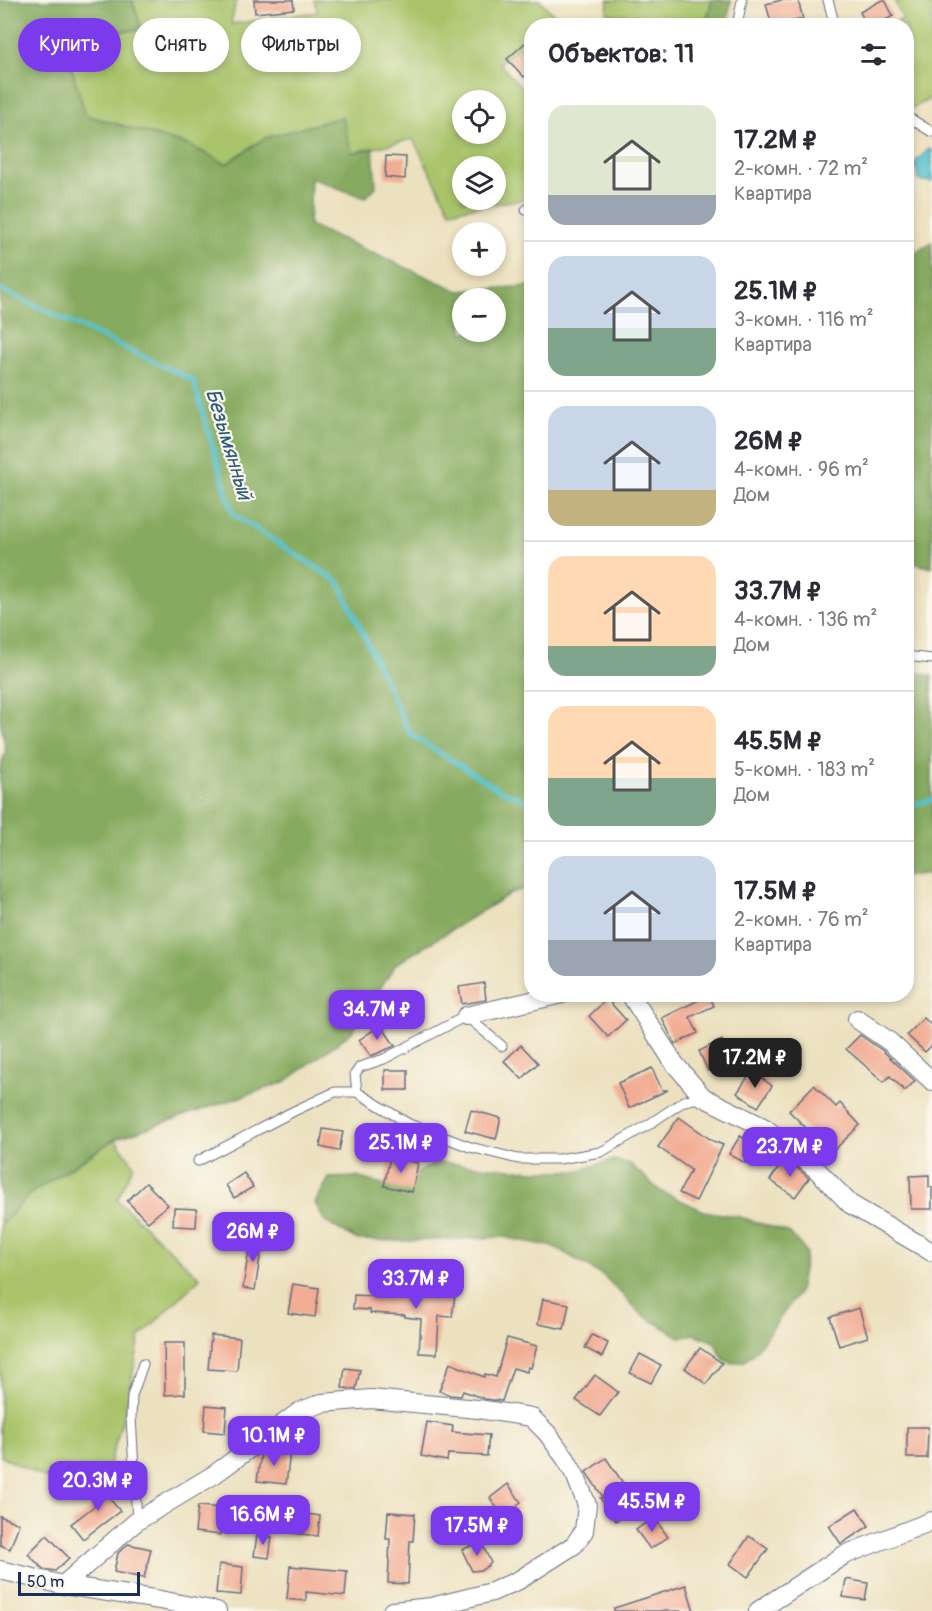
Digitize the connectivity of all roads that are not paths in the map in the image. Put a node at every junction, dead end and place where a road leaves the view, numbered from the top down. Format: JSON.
{"nodes":[{"id":1,"x":742,"y":0,"type":"edge"},
{"id":2,"x":828,"y":0,"type":"edge"},
{"id":3,"x":739,"y":18,"type":"edge"},
{"id":4,"x":834,"y":18,"type":"edge"},
{"id":5,"x":914,"y":121,"type":"edge"},
{"id":6,"x":932,"y":132,"type":"edge"},
{"id":7,"x":914,"y":657,"type":"edge"},
{"id":8,"x":932,"y":659,"type":"edge"},
{"id":9,"x":526,"y":1002,"type":"edge"},
{"id":10,"x":635,"y":1002,"type":"edge"},
{"id":11,"x":466,"y":1016,"type":"junction"},
{"id":12,"x":857,"y":1019,"type":"dead end"},
{"id":13,"x":502,"y":1047,"type":"dead end"},
{"id":14,"x":932,"y":1082,"type":"edge"},
{"id":15,"x":357,"y":1092,"type":"junction"},
{"id":16,"x":704,"y":1097,"type":"junction"},
{"id":17,"x":198,"y":1161,"type":"dead end"},
{"id":18,"x":932,"y":1252,"type":"edge"},
{"id":19,"x":143,"y":1364,"type":"dead end"},
{"id":20,"x":137,"y":1521,"type":"junction"},
{"id":21,"x":932,"y":1521,"type":"edge"},
{"id":22,"x":0,"y":1570,"type":"edge"},
{"id":23,"x":63,"y":1585,"type":"junction"},
{"id":24,"x":217,"y":1611,"type":"edge"},
{"id":25,"x":392,"y":1611,"type":"edge"},
{"id":26,"x":758,"y":1611,"type":"edge"}],
"edges":[{"from":1,"to":3,"type":"lane"},
{"from":2,"to":4,"type":"lane"},
{"from":5,"to":6,"type":"lane"},
{"from":7,"to":8,"type":"lane"},
{"from":9,"to":11,"type":"street"},
{"from":10,"to":16,"type":"street"},
{"from":11,"to":13,"type":"lane"},
{"from":11,"to":15,"type":"lane"},
{"from":12,"to":14,"type":"street"},
{"from":15,"to":16,"type":"lane"},
{"from":15,"to":17,"type":"lane"},
{"from":16,"to":18,"type":"street"},
{"from":19,"to":20,"type":"lane"},
{"from":20,"to":23,"type":"street"},
{"from":20,"to":25,"type":"street"},
{"from":21,"to":26,"type":"street"},
{"from":22,"to":23,"type":"street"},
{"from":23,"to":24,"type":"street"}]}
